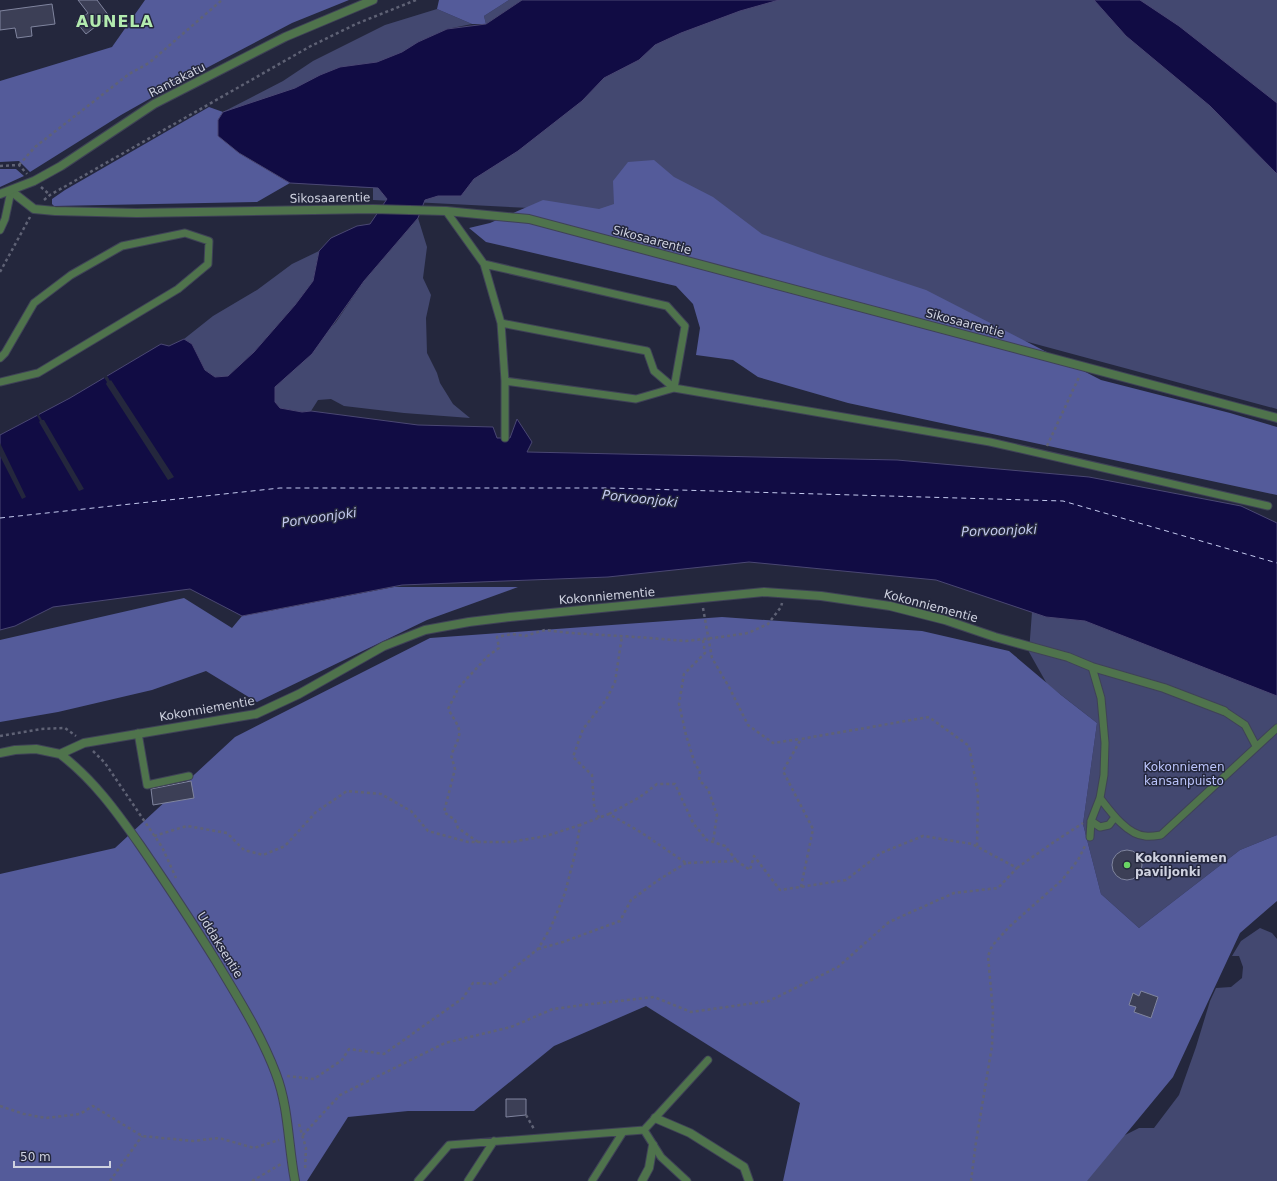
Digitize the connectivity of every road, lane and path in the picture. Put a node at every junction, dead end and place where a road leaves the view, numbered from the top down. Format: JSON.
{"nodes":[{"id":1,"x":222,"y":0,"type":"edge"},
{"id":2,"x":373,"y":0,"type":"edge"},
{"id":3,"x":416,"y":0,"type":"edge"},
{"id":4,"x":19,"y":165,"type":"dead end"},
{"id":5,"x":11,"y":191,"type":"junction"},
{"id":6,"x":0,"y":194,"type":"edge"},
{"id":7,"x":34,"y":209,"type":"junction"},
{"id":8,"x":446,"y":211,"type":"junction"},
{"id":9,"x":0,"y":230,"type":"edge"},
{"id":10,"x":484,"y":264,"type":"junction"},
{"id":11,"x":0,"y":272,"type":"edge"},
{"id":12,"x":501,"y":323,"type":"junction"},
{"id":13,"x":0,"y":358,"type":"edge"},
{"id":14,"x":1084,"y":367,"type":"junction"},
{"id":15,"x":504,"y":381,"type":"junction"},
{"id":16,"x":0,"y":382,"type":"edge"},
{"id":17,"x":674,"y":388,"type":"junction"},
{"id":18,"x":1277,"y":418,"type":"edge"},
{"id":19,"x":505,"y":438,"type":"dead end"},
{"id":20,"x":1044,"y":454,"type":"junction"},
{"id":21,"x":1268,"y":506,"type":"dead end"},
{"id":22,"x":784,"y":593,"type":"junction"},
{"id":23,"x":701,"y":598,"type":"junction"},
{"id":24,"x":622,"y":636,"type":"junction"},
{"id":25,"x":709,"y":639,"type":"junction"},
{"id":26,"x":703,"y":640,"type":"junction"},
{"id":27,"x":1092,"y":667,"type":"junction"},
{"id":28,"x":1224,"y":711,"type":"joint"},
{"id":29,"x":65,"y":728,"type":"dead end"},
{"id":30,"x":1277,"y":728,"type":"edge"},
{"id":31,"x":138,"y":733,"type":"junction"},
{"id":32,"x":0,"y":736,"type":"edge"},
{"id":33,"x":801,"y":739,"type":"junction"},
{"id":34,"x":1256,"y":746,"type":"junction"},
{"id":35,"x":0,"y":753,"type":"edge"},
{"id":36,"x":60,"y":754,"type":"junction"},
{"id":37,"x":189,"y":776,"type":"dead end"},
{"id":38,"x":1100,"y":798,"type":"junction"},
{"id":39,"x":609,"y":814,"type":"junction"},
{"id":40,"x":1115,"y":817,"type":"junction"},
{"id":41,"x":600,"y":818,"type":"junction"},
{"id":42,"x":1091,"y":821,"type":"junction"},
{"id":43,"x":580,"y":825,"type":"junction"},
{"id":44,"x":154,"y":836,"type":"dead end"},
{"id":45,"x":1090,"y":837,"type":"joint"},
{"id":46,"x":478,"y":842,"type":"junction"},
{"id":47,"x":713,"y":842,"type":"junction"},
{"id":48,"x":977,"y":846,"type":"junction"},
{"id":49,"x":737,"y":861,"type":"junction"},
{"id":50,"x":686,"y":863,"type":"junction"},
{"id":51,"x":1017,"y":868,"type":"junction"},
{"id":52,"x":801,"y":887,"type":"junction"},
{"id":53,"x":538,"y":949,"type":"junction"},
{"id":54,"x":708,"y":1060,"type":"dead end"},
{"id":55,"x":285,"y":1076,"type":"dead end"},
{"id":56,"x":0,"y":1106,"type":"edge"},
{"id":57,"x":526,"y":1115,"type":"dead end"},
{"id":58,"x":655,"y":1118,"type":"junction"},
{"id":59,"x":644,"y":1130,"type":"junction"},
{"id":60,"x":624,"y":1132,"type":"junction"},
{"id":61,"x":142,"y":1136,"type":"junction"},
{"id":62,"x":302,"y":1136,"type":"dead end"},
{"id":63,"x":288,"y":1138,"type":"junction"},
{"id":64,"x":540,"y":1138,"type":"junction"},
{"id":65,"x":494,"y":1141,"type":"junction"},
{"id":66,"x":653,"y":1145,"type":"junction"},
{"id":67,"x":290,"y":1159,"type":"junction"},
{"id":68,"x":110,"y":1181,"type":"edge"},
{"id":69,"x":252,"y":1181,"type":"edge"},
{"id":70,"x":295,"y":1181,"type":"edge"},
{"id":71,"x":418,"y":1181,"type":"edge"},
{"id":72,"x":468,"y":1181,"type":"edge"},
{"id":73,"x":592,"y":1181,"type":"edge"},
{"id":74,"x":642,"y":1181,"type":"edge"},
{"id":75,"x":687,"y":1181,"type":"edge"},
{"id":76,"x":749,"y":1181,"type":"edge"},
{"id":77,"x":971,"y":1181,"type":"edge"}],
"edges":[{"from":1,"to":4,"type":"path"},
{"from":2,"to":5,"type":"street","name":"Rantakatu"},
{"from":3,"to":7,"type":"path"},
{"from":5,"to":6,"type":"street","name":"Rantakatu"},
{"from":5,"to":7,"type":"street"},
{"from":5,"to":9,"type":"lane"},
{"from":7,"to":8,"type":"street","name":"Sikosaarentie"},
{"from":7,"to":11,"type":"path"},
{"from":8,"to":10,"type":"lane"},
{"from":8,"to":14,"type":"street","name":"Sikosaarentie"},
{"from":10,"to":12,"type":"lane"},
{"from":10,"to":17,"type":"lane"},
{"from":12,"to":15,"type":"lane"},
{"from":12,"to":17,"type":"lane"},
{"from":13,"to":16,"type":"lane"},
{"from":14,"to":18,"type":"street","name":"Sikosaarentie"},
{"from":14,"to":20,"type":"path"},
{"from":15,"to":17,"type":"lane"},
{"from":15,"to":19,"type":"lane"},
{"from":17,"to":20,"type":"lane"},
{"from":20,"to":21,"type":"lane"},
{"from":22,"to":23,"type":"street","name":"Kokonniementie"},
{"from":22,"to":25,"type":"path"},
{"from":22,"to":27,"type":"street","name":"Kokonniementie"},
{"from":23,"to":25,"type":"path"},
{"from":23,"to":31,"type":"street","name":"Kokonniementie"},
{"from":24,"to":26,"type":"path"},
{"from":24,"to":41,"type":"path"},
{"from":24,"to":46,"type":"path"},
{"from":25,"to":26,"type":"path"},
{"from":25,"to":33,"type":"path"},
{"from":26,"to":47,"type":"path"},
{"from":27,"to":28,"type":"street","name":"Kokonniementie"},
{"from":27,"to":38,"type":"lane"},
{"from":28,"to":34,"type":"lane"},
{"from":29,"to":32,"type":"path"},
{"from":30,"to":34,"type":"lane"},
{"from":31,"to":36,"type":"street","name":"Kokonniementie"},
{"from":31,"to":37,"type":"lane"},
{"from":33,"to":48,"type":"path"},
{"from":33,"to":52,"type":"path"},
{"from":34,"to":40,"type":"lane"},
{"from":35,"to":36,"type":"street"},
{"from":36,"to":63,"type":"street","name":"Uddaksentie"},
{"from":38,"to":40,"type":"lane"},
{"from":38,"to":42,"type":"lane"},
{"from":39,"to":41,"type":"path"},
{"from":39,"to":47,"type":"path"},
{"from":39,"to":50,"type":"path"},
{"from":40,"to":42,"type":"lane"},
{"from":41,"to":43,"type":"path"},
{"from":42,"to":45,"type":"lane"},
{"from":42,"to":51,"type":"path"},
{"from":43,"to":46,"type":"path"},
{"from":43,"to":53,"type":"path"},
{"from":44,"to":46,"type":"path"},
{"from":45,"to":77,"type":"path"},
{"from":47,"to":49,"type":"path"},
{"from":48,"to":51,"type":"path"},
{"from":48,"to":52,"type":"path"},
{"from":49,"to":50,"type":"path"},
{"from":49,"to":52,"type":"path"},
{"from":50,"to":53,"type":"path"},
{"from":51,"to":62,"type":"path"},
{"from":53,"to":55,"type":"path"},
{"from":54,"to":58,"type":"lane"},
{"from":56,"to":61,"type":"path"},
{"from":57,"to":64,"type":"path"},
{"from":58,"to":59,"type":"lane"},
{"from":58,"to":76,"type":"street"},
{"from":59,"to":60,"type":"lane"},
{"from":59,"to":66,"type":"lane"},
{"from":60,"to":64,"type":"lane"},
{"from":60,"to":73,"type":"lane"},
{"from":61,"to":63,"type":"path"},
{"from":61,"to":68,"type":"path"},
{"from":63,"to":67,"type":"street","name":"Uddaksentie"},
{"from":64,"to":65,"type":"lane"},
{"from":65,"to":71,"type":"lane"},
{"from":65,"to":72,"type":"lane"},
{"from":66,"to":74,"type":"street"},
{"from":66,"to":75,"type":"lane"},
{"from":67,"to":69,"type":"path"},
{"from":67,"to":70,"type":"street","name":"Uddaksentie"}]}
